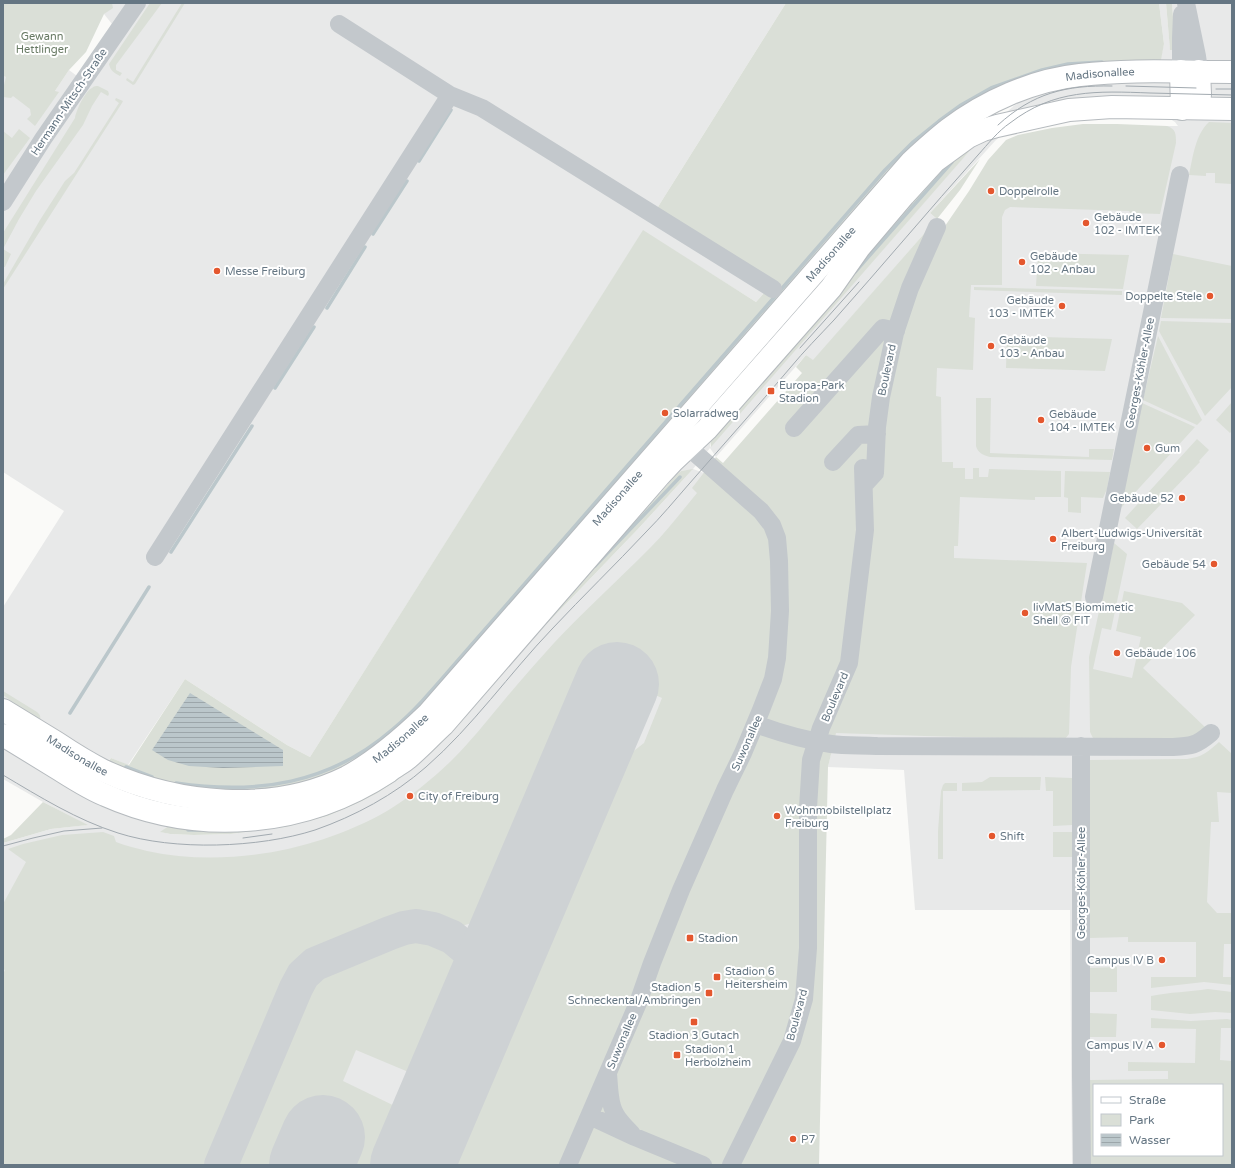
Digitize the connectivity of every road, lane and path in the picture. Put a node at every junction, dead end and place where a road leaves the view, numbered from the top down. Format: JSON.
{"nodes":[{"id":1,"x":137,"y":3,"type":"edge"},
{"id":2,"x":1184,"y":3,"type":"edge"},
{"id":3,"x":339,"y":24,"type":"dead end"},
{"id":4,"x":1190,"y":71,"type":"junction"},
{"id":5,"x":1232,"y":72,"type":"edge"},
{"id":6,"x":450,"y":95,"type":"junction"},
{"id":7,"x":1191,"y":108,"type":"junction"},
{"id":8,"x":1232,"y":109,"type":"edge"},
{"id":9,"x":1180,"y":175,"type":"dead end"},
{"id":10,"x":3,"y":201,"type":"edge"},
{"id":11,"x":938,"y":227,"type":"dead end"},
{"id":12,"x":773,"y":289,"type":"dead end"},
{"id":13,"x":896,"y":331,"type":"junction"},
{"id":14,"x":794,"y":428,"type":"dead end"},
{"id":15,"x":877,"y":434,"type":"junction"},
{"id":16,"x":680,"y":441,"type":"junction"},
{"id":17,"x":833,"y":462,"type":"dead end"},
{"id":18,"x":155,"y":557,"type":"dead end"},
{"id":19,"x":1094,"y":597,"type":"dead end"},
{"id":20,"x":3,"y":710,"type":"edge"},
{"id":21,"x":756,"y":724,"type":"junction"},
{"id":22,"x":1211,"y":733,"type":"dead end"},
{"id":23,"x":3,"y":735,"type":"edge"},
{"id":24,"x":816,"y":741,"type":"junction"},
{"id":25,"x":1081,"y":746,"type":"junction"},
{"id":26,"x":608,"y":1074,"type":"junction"},
{"id":27,"x":590,"y":1116,"type":"junction"},
{"id":28,"x":635,"y":1137,"type":"junction"},
{"id":29,"x":568,"y":1165,"type":"edge"},
{"id":30,"x":703,"y":1165,"type":"edge"},
{"id":31,"x":731,"y":1165,"type":"edge"},
{"id":32,"x":1082,"y":1165,"type":"edge"}],
"edges":[{"from":1,"to":10,"type":"street","name":"Hermann-Mitsch-Straße"},
{"from":2,"to":4,"type":"street"},
{"from":3,"to":6,"type":"street"},
{"from":4,"to":5,"type":"main road","name":"Madisonallee"},
{"from":4,"to":7,"type":"main road"},
{"from":4,"to":16,"type":"main road","name":"Madisonallee"},
{"from":6,"to":12,"type":"street"},
{"from":6,"to":18,"type":"street"},
{"from":7,"to":8,"type":"main road","name":"Madisonallee"},
{"from":7,"to":16,"type":"main road","name":"Madisonallee"},
{"from":9,"to":19,"type":"street","name":"Georges-Köhler-Allee"},
{"from":11,"to":13,"type":"street","name":"Boulevard"},
{"from":13,"to":14,"type":"street"},
{"from":13,"to":15,"type":"street","name":"Boulevard"},
{"from":15,"to":17,"type":"street"},
{"from":15,"to":24,"type":"street","name":"Boulevard"},
{"from":16,"to":20,"type":"main road","name":"Madisonallee"},
{"from":16,"to":21,"type":"street","name":"Suwonallee"},
{"from":16,"to":23,"type":"main road","name":"Madisonallee"},
{"from":21,"to":24,"type":"street"},
{"from":21,"to":26,"type":"street","name":"Suwonallee"},
{"from":22,"to":25,"type":"street"},
{"from":24,"to":25,"type":"street"},
{"from":24,"to":31,"type":"street","name":"Boulevard"},
{"from":25,"to":32,"type":"street","name":"Georges-Köhler-Allee"},
{"from":26,"to":27,"type":"street","name":"Suwonallee"},
{"from":26,"to":28,"type":"street","name":"Suwonallee"},
{"from":27,"to":28,"type":"street"},
{"from":27,"to":29,"type":"street","name":"Suwonallee"},
{"from":28,"to":30,"type":"street"}]}
